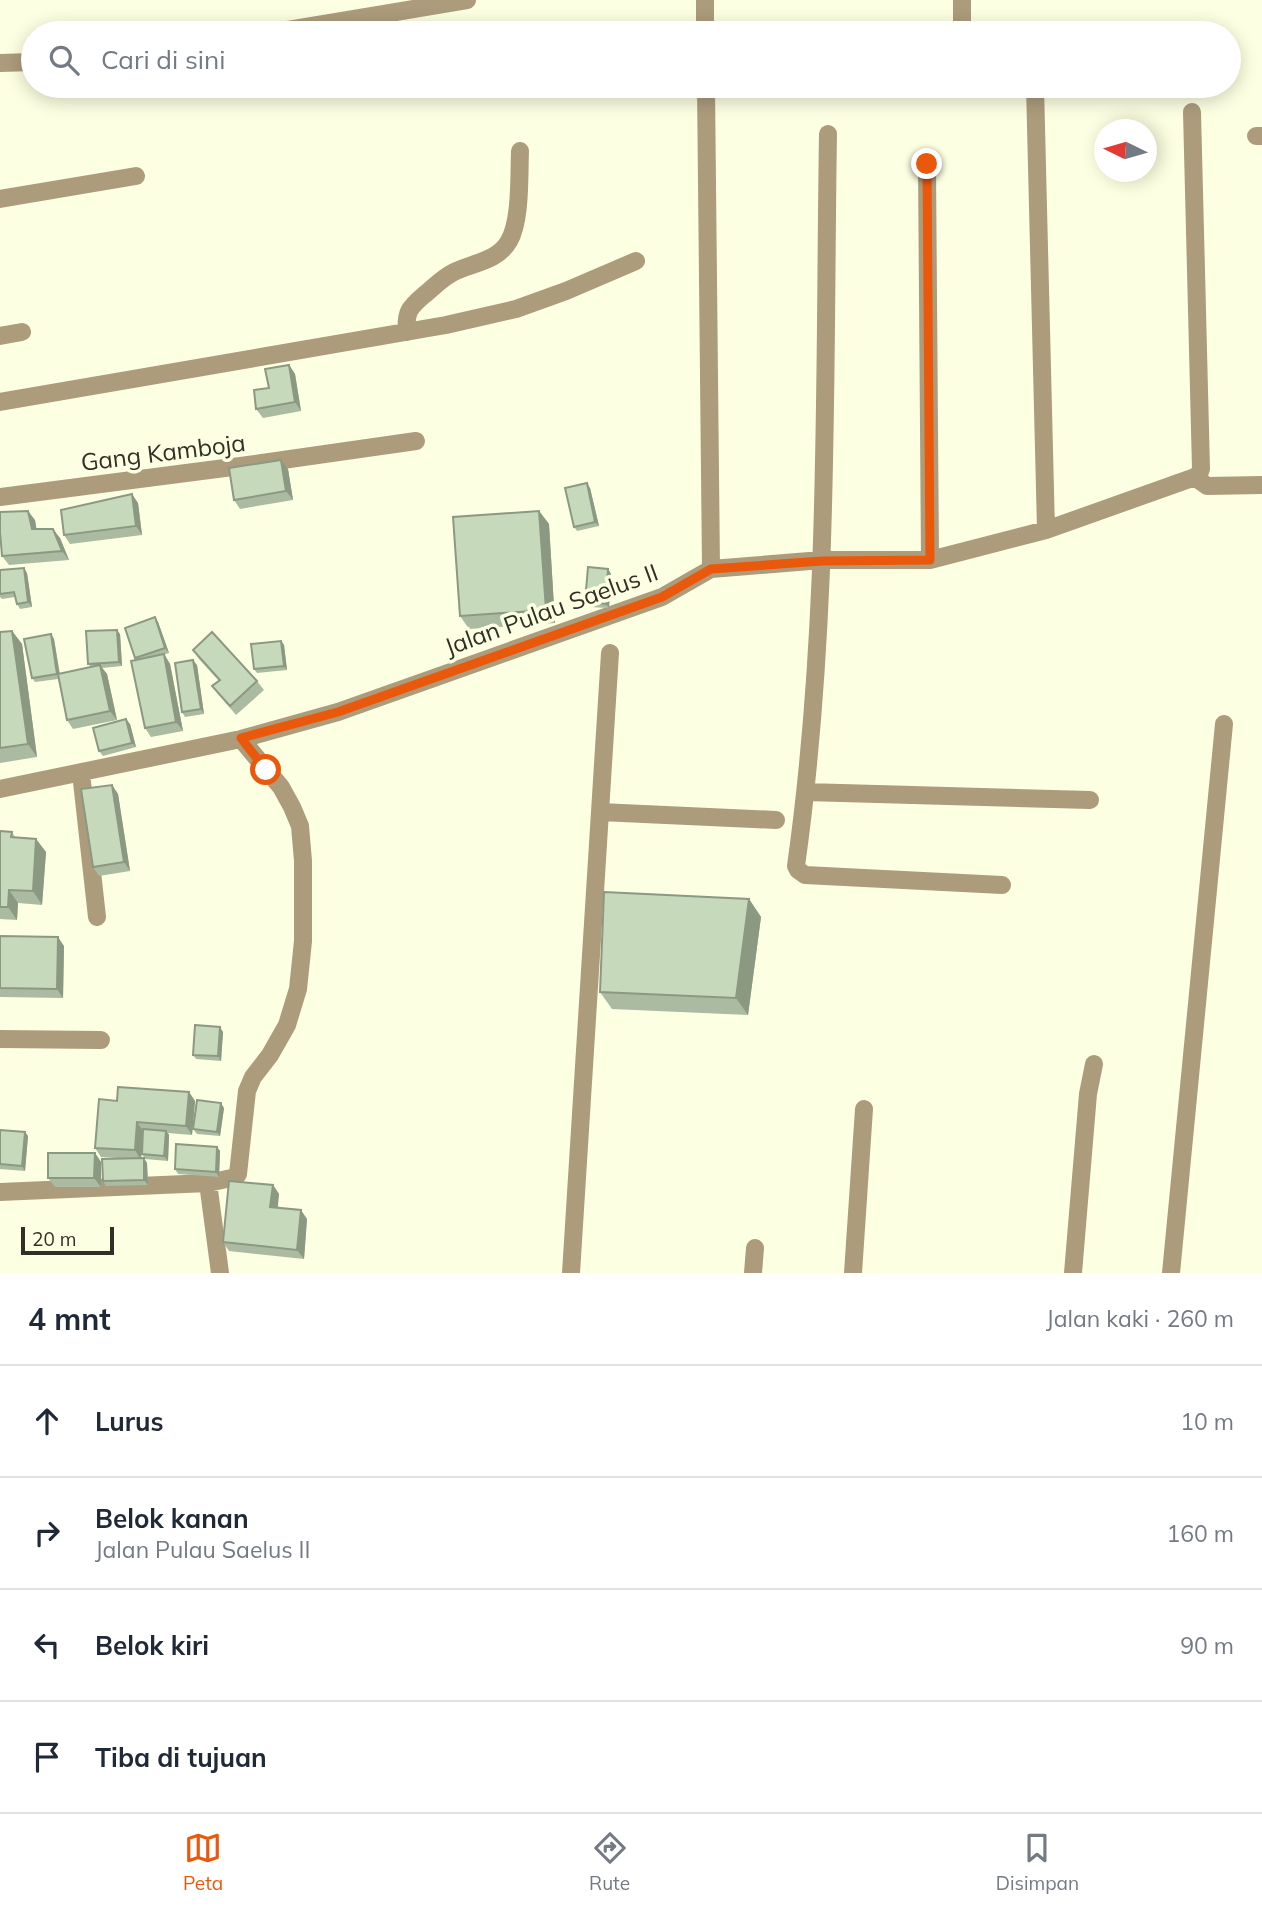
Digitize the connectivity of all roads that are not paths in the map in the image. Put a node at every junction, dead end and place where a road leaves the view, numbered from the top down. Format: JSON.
{"nodes":[{"id":1,"x":467,"y":0,"type":"edge"},
{"id":2,"x":705,"y":0,"type":"edge"},
{"id":3,"x":962,"y":0,"type":"edge"},
{"id":4,"x":342,"y":21,"type":"edge"},
{"id":5,"x":705,"y":21,"type":"edge"},
{"id":6,"x":962,"y":21,"type":"edge"},
{"id":7,"x":21,"y":62,"type":"edge"},
{"id":8,"x":0,"y":63,"type":"edge"},
{"id":9,"x":706,"y":98,"type":"edge"},
{"id":10,"x":1035,"y":98,"type":"edge"},
{"id":11,"x":1192,"y":112,"type":"dead end"},
{"id":12,"x":828,"y":134,"type":"dead end"},
{"id":13,"x":520,"y":151,"type":"dead end"},
{"id":14,"x":927,"y":164,"type":"dead end"},
{"id":15,"x":136,"y":176,"type":"dead end"},
{"id":16,"x":0,"y":199,"type":"edge"},
{"id":17,"x":636,"y":261,"type":"dead end"},
{"id":18,"x":407,"y":331,"type":"junction"},
{"id":19,"x":22,"y":332,"type":"dead end"},
{"id":20,"x":0,"y":336,"type":"edge"},
{"id":21,"x":0,"y":402,"type":"edge"},
{"id":22,"x":415,"y":441,"type":"dead end"},
{"id":23,"x":1199,"y":474,"type":"junction"},
{"id":24,"x":1262,"y":485,"type":"edge"},
{"id":25,"x":0,"y":497,"type":"edge"},
{"id":26,"x":1045,"y":530,"type":"junction"},
{"id":27,"x":930,"y":560,"type":"junction"},
{"id":28,"x":822,"y":561,"type":"junction"},
{"id":29,"x":711,"y":569,"type":"junction"},
{"id":30,"x":610,"y":653,"type":"dead end"},
{"id":31,"x":1224,"y":724,"type":"dead end"},
{"id":32,"x":241,"y":738,"type":"junction"},
{"id":33,"x":81,"y":773,"type":"junction"},
{"id":34,"x":0,"y":789,"type":"edge"},
{"id":35,"x":806,"y":792,"type":"junction"},
{"id":36,"x":1090,"y":800,"type":"dead end"},
{"id":37,"x":600,"y":812,"type":"junction"},
{"id":38,"x":776,"y":820,"type":"dead end"},
{"id":39,"x":1002,"y":885,"type":"dead end"},
{"id":40,"x":97,"y":917,"type":"dead end"},
{"id":41,"x":0,"y":1039,"type":"edge"},
{"id":42,"x":101,"y":1040,"type":"dead end"},
{"id":43,"x":1094,"y":1064,"type":"dead end"},
{"id":44,"x":864,"y":1109,"type":"dead end"},
{"id":45,"x":208,"y":1183,"type":"junction"},
{"id":46,"x":0,"y":1192,"type":"edge"},
{"id":47,"x":755,"y":1248,"type":"dead end"},
{"id":48,"x":220,"y":1273,"type":"edge"},
{"id":49,"x":571,"y":1273,"type":"edge"},
{"id":50,"x":753,"y":1273,"type":"edge"},
{"id":51,"x":853,"y":1273,"type":"edge"},
{"id":52,"x":1073,"y":1273,"type":"edge"},
{"id":53,"x":1171,"y":1273,"type":"edge"}],
"edges":[{"from":1,"to":4,"type":"street"},
{"from":2,"to":5,"type":"street"},
{"from":3,"to":6,"type":"street"},
{"from":7,"to":8,"type":"street"},
{"from":9,"to":29,"type":"street"},
{"from":10,"to":26,"type":"street"},
{"from":11,"to":23,"type":"street"},
{"from":12,"to":28,"type":"street"},
{"from":13,"to":18,"type":"street"},
{"from":14,"to":27,"type":"street"},
{"from":15,"to":16,"type":"street"},
{"from":17,"to":18,"type":"street"},
{"from":18,"to":21,"type":"street"},
{"from":19,"to":20,"type":"street"},
{"from":22,"to":25,"type":"street","name":"Gang Kamboja"},
{"from":23,"to":24,"type":"street"},
{"from":23,"to":26,"type":"street","name":"Jalan Pulau Saelus II"},
{"from":26,"to":27,"type":"street","name":"Jalan Pulau Saelus II"},
{"from":27,"to":28,"type":"street","name":"Jalan Pulau Saelus II"},
{"from":28,"to":29,"type":"street","name":"Jalan Pulau Saelus II"},
{"from":28,"to":35,"type":"street"},
{"from":29,"to":32,"type":"street","name":"Jalan Pulau Saelus II"},
{"from":30,"to":37,"type":"street"},
{"from":31,"to":53,"type":"street"},
{"from":32,"to":33,"type":"street","name":"Jalan Pulau Saelus II"},
{"from":32,"to":45,"type":"street"},
{"from":33,"to":34,"type":"street","name":"Jalan Pulau Saelus II"},
{"from":33,"to":40,"type":"street"},
{"from":35,"to":36,"type":"street"},
{"from":35,"to":39,"type":"street"},
{"from":37,"to":38,"type":"street"},
{"from":37,"to":49,"type":"street"},
{"from":41,"to":42,"type":"street"},
{"from":43,"to":52,"type":"street"},
{"from":44,"to":51,"type":"street"},
{"from":45,"to":46,"type":"street"},
{"from":45,"to":48,"type":"street"},
{"from":47,"to":50,"type":"street"}]}
